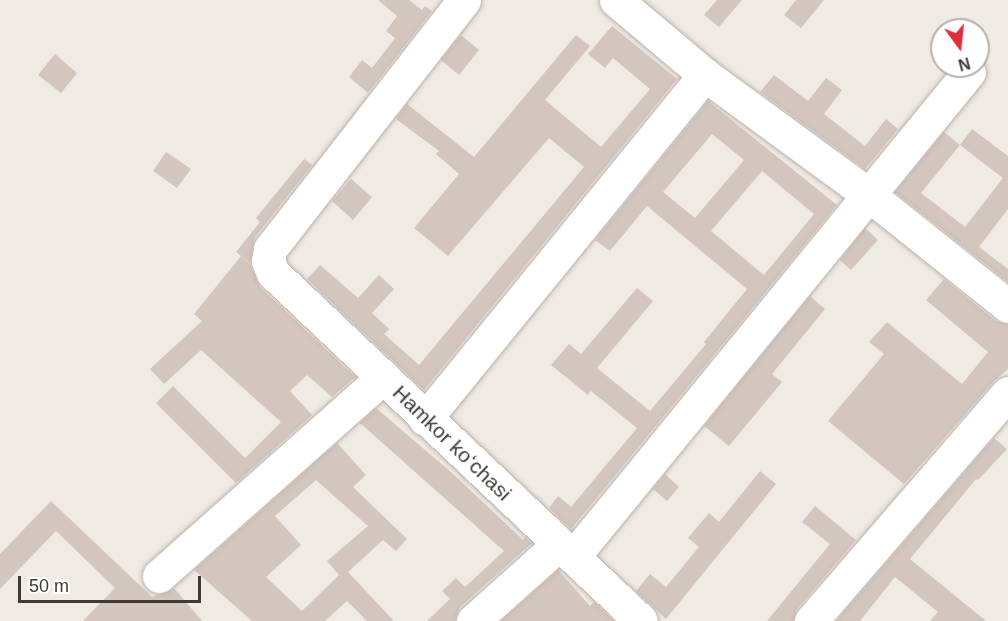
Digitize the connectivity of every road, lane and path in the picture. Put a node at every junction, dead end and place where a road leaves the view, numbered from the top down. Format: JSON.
{"nodes":[{"id":1,"x":464,"y":0,"type":"edge"},
{"id":2,"x":616,"y":0,"type":"edge"},
{"id":3,"x":705,"y":75,"type":"junction"},
{"id":4,"x":964,"y":78,"type":"edge"},
{"id":5,"x":869,"y":195,"type":"junction"},
{"id":6,"x":1008,"y":306,"type":"edge"},
{"id":7,"x":382,"y":377,"type":"junction"},
{"id":8,"x":1008,"y":393,"type":"edge"},
{"id":9,"x":425,"y":419,"type":"junction"},
{"id":10,"x":566,"y":551,"type":"junction"},
{"id":11,"x":159,"y":576,"type":"dead end"},
{"id":12,"x":472,"y":621,"type":"edge"},
{"id":13,"x":641,"y":621,"type":"edge"},
{"id":14,"x":811,"y":621,"type":"edge"}],
"edges":[{"from":1,"to":7,"type":"street","name":"Hamkor koʻchasi"},
{"from":2,"to":3,"type":"street"},
{"from":3,"to":5,"type":"street"},
{"from":3,"to":9,"type":"street"},
{"from":4,"to":5,"type":"street"},
{"from":5,"to":6,"type":"street"},
{"from":5,"to":10,"type":"street"},
{"from":7,"to":9,"type":"street","name":"Hamkor koʻchasi"},
{"from":7,"to":11,"type":"street"},
{"from":8,"to":14,"type":"street"},
{"from":9,"to":10,"type":"street","name":"Hamkor koʻchasi"},
{"from":10,"to":12,"type":"street"},
{"from":10,"to":13,"type":"street","name":"Hamkor koʻchasi"}]}
